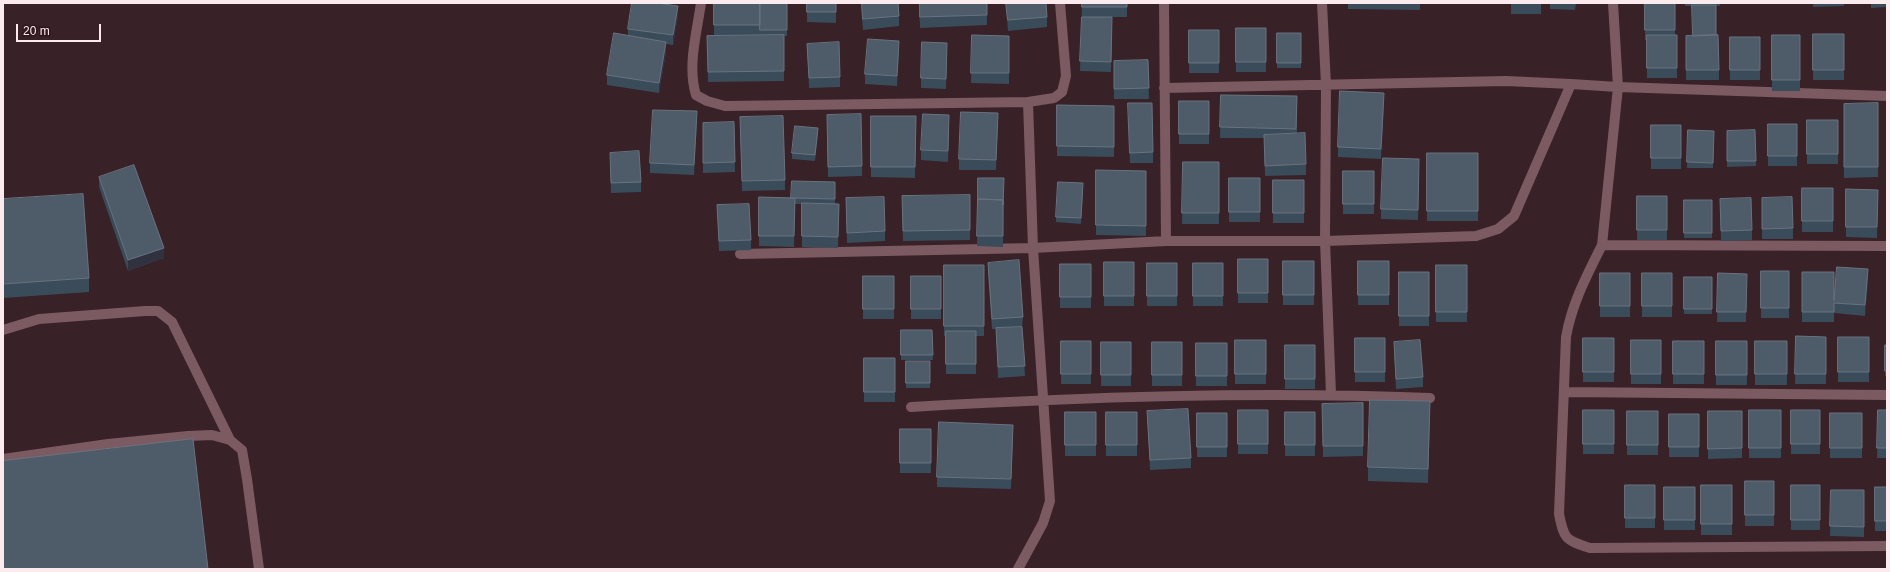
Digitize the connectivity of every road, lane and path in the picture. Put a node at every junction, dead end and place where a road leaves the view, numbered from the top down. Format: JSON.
{"nodes":[{"id":1,"x":701,"y":3,"type":"edge"},
{"id":2,"x":1060,"y":3,"type":"edge"},
{"id":3,"x":1164,"y":3,"type":"edge"},
{"id":4,"x":1322,"y":3,"type":"edge"},
{"id":5,"x":1612,"y":3,"type":"edge"},
{"id":6,"x":1571,"y":84,"type":"junction"},
{"id":7,"x":1326,"y":85,"type":"junction"},
{"id":8,"x":1618,"y":87,"type":"junction"},
{"id":9,"x":1164,"y":88,"type":"junction"},
{"id":10,"x":1887,"y":96,"type":"edge"},
{"id":11,"x":1028,"y":102,"type":"junction"},
{"id":12,"x":1166,"y":241,"type":"junction"},
{"id":13,"x":1325,"y":241,"type":"junction"},
{"id":14,"x":1602,"y":245,"type":"junction"},
{"id":15,"x":1887,"y":246,"type":"edge"},
{"id":16,"x":1033,"y":248,"type":"junction"},
{"id":17,"x":740,"y":254,"type":"edge"},
{"id":18,"x":3,"y":330,"type":"edge"},
{"id":19,"x":1566,"y":392,"type":"junction"},
{"id":20,"x":1332,"y":394,"type":"junction"},
{"id":21,"x":1887,"y":395,"type":"edge"},
{"id":22,"x":1430,"y":398,"type":"dead end"},
{"id":23,"x":1043,"y":399,"type":"junction"},
{"id":24,"x":911,"y":407,"type":"dead end"},
{"id":25,"x":230,"y":440,"type":"junction"},
{"id":26,"x":3,"y":459,"type":"edge"},
{"id":27,"x":1887,"y":546,"type":"edge"},
{"id":28,"x":259,"y":569,"type":"edge"},
{"id":29,"x":1018,"y":569,"type":"edge"}],
"edges":[{"from":1,"to":11,"type":"street"},
{"from":2,"to":11,"type":"street"},
{"from":3,"to":9,"type":"street"},
{"from":4,"to":7,"type":"street"},
{"from":5,"to":8,"type":"street"},
{"from":6,"to":7,"type":"street"},
{"from":6,"to":8,"type":"street"},
{"from":6,"to":13,"type":"street"},
{"from":7,"to":9,"type":"street"},
{"from":7,"to":13,"type":"street"},
{"from":8,"to":10,"type":"street"},
{"from":8,"to":14,"type":"street"},
{"from":9,"to":12,"type":"street"},
{"from":11,"to":16,"type":"street"},
{"from":12,"to":13,"type":"street"},
{"from":12,"to":16,"type":"street"},
{"from":13,"to":20,"type":"street"},
{"from":14,"to":15,"type":"street"},
{"from":14,"to":19,"type":"street"},
{"from":16,"to":17,"type":"street"},
{"from":16,"to":23,"type":"street"},
{"from":18,"to":25,"type":"street"},
{"from":19,"to":21,"type":"street"},
{"from":19,"to":27,"type":"street"},
{"from":20,"to":22,"type":"street"},
{"from":20,"to":23,"type":"street"},
{"from":23,"to":24,"type":"street"},
{"from":23,"to":29,"type":"street"},
{"from":25,"to":26,"type":"street"},
{"from":25,"to":28,"type":"street"}]}
